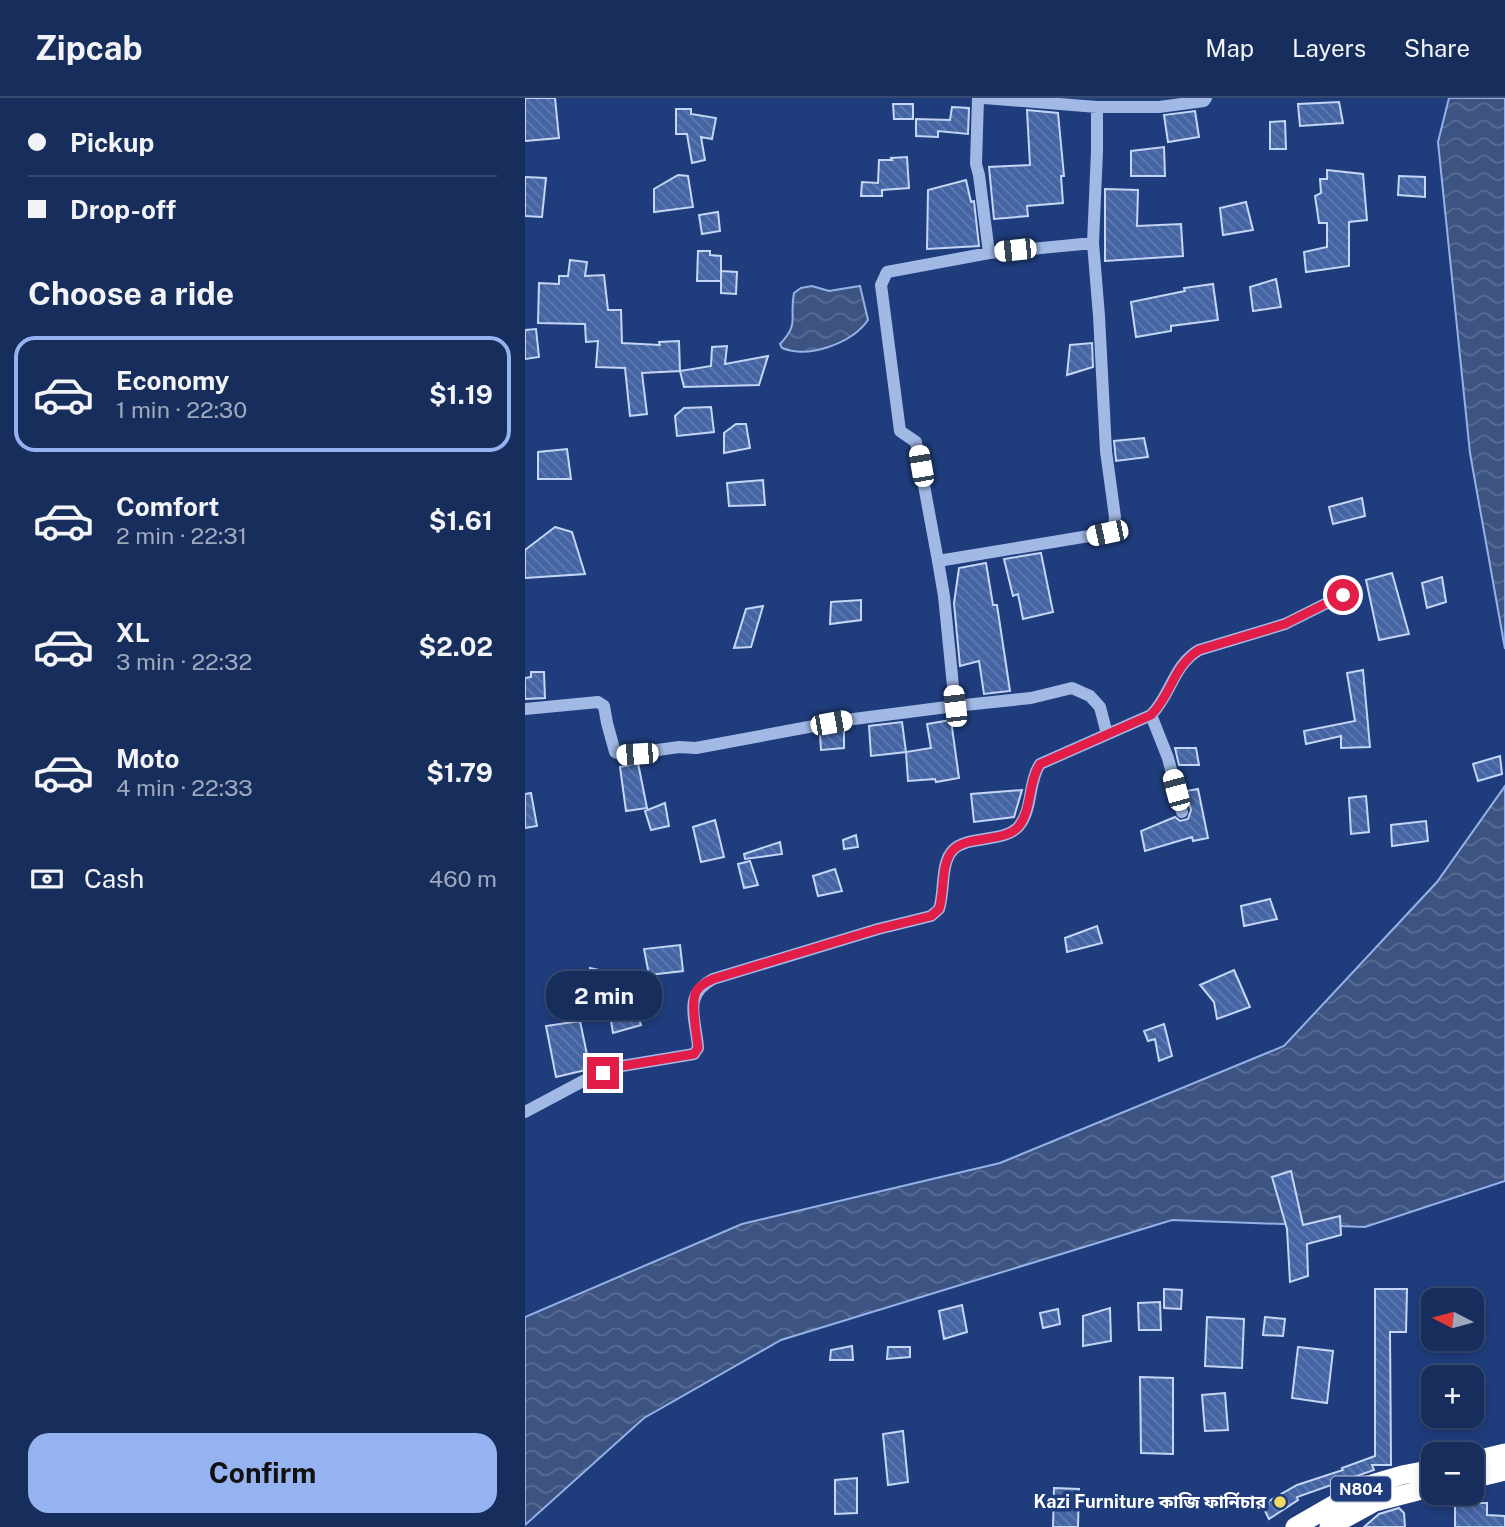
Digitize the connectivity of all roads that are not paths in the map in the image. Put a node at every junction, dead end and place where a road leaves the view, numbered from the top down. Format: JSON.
{"nodes":[{"id":1,"x":978,"y":98,"type":"edge"},
{"id":2,"x":984,"y":98,"type":"edge"},
{"id":3,"x":1206,"y":98,"type":"edge"},
{"id":4,"x":1097,"y":107,"type":"junction"},
{"id":5,"x":1093,"y":243,"type":"junction"},
{"id":6,"x":989,"y":253,"type":"junction"},
{"id":7,"x":938,"y":561,"type":"junction"},
{"id":8,"x":1343,"y":595,"type":"dead end"},
{"id":9,"x":955,"y":706,"type":"junction"},
{"id":10,"x":525,"y":709,"type":"edge"},
{"id":11,"x":1151,"y":715,"type":"junction"},
{"id":12,"x":1107,"y":734,"type":"junction"},
{"id":13,"x":1182,"y":812,"type":"dead end"},
{"id":14,"x":525,"y":1112,"type":"edge"},
{"id":15,"x":1505,"y":1453,"type":"edge"},
{"id":16,"x":1484,"y":1458,"type":"edge"},
{"id":17,"x":1421,"y":1471,"type":"edge"},
{"id":18,"x":1505,"y":1471,"type":"edge"},
{"id":19,"x":1484,"y":1476,"type":"edge"},
{"id":20,"x":1421,"y":1489,"type":"edge"},
{"id":21,"x":1295,"y":1527,"type":"edge"},
{"id":22,"x":1329,"y":1527,"type":"edge"}],
"edges":[{"from":1,"to":6,"type":"street"},
{"from":2,"to":4,"type":"street"},
{"from":3,"to":4,"type":"street"},
{"from":4,"to":5,"type":"street"},
{"from":5,"to":6,"type":"street"},
{"from":5,"to":7,"type":"street"},
{"from":6,"to":7,"type":"street"},
{"from":7,"to":9,"type":"street"},
{"from":8,"to":11,"type":"street"},
{"from":9,"to":10,"type":"street"},
{"from":9,"to":12,"type":"street"},
{"from":11,"to":12,"type":"street"},
{"from":11,"to":13,"type":"street"},
{"from":12,"to":14,"type":"street"},
{"from":15,"to":16,"type":"highway"},
{"from":17,"to":21,"type":"highway","number":"N804"},
{"from":18,"to":19,"type":"highway"},
{"from":20,"to":22,"type":"highway","number":"N804"}]}
